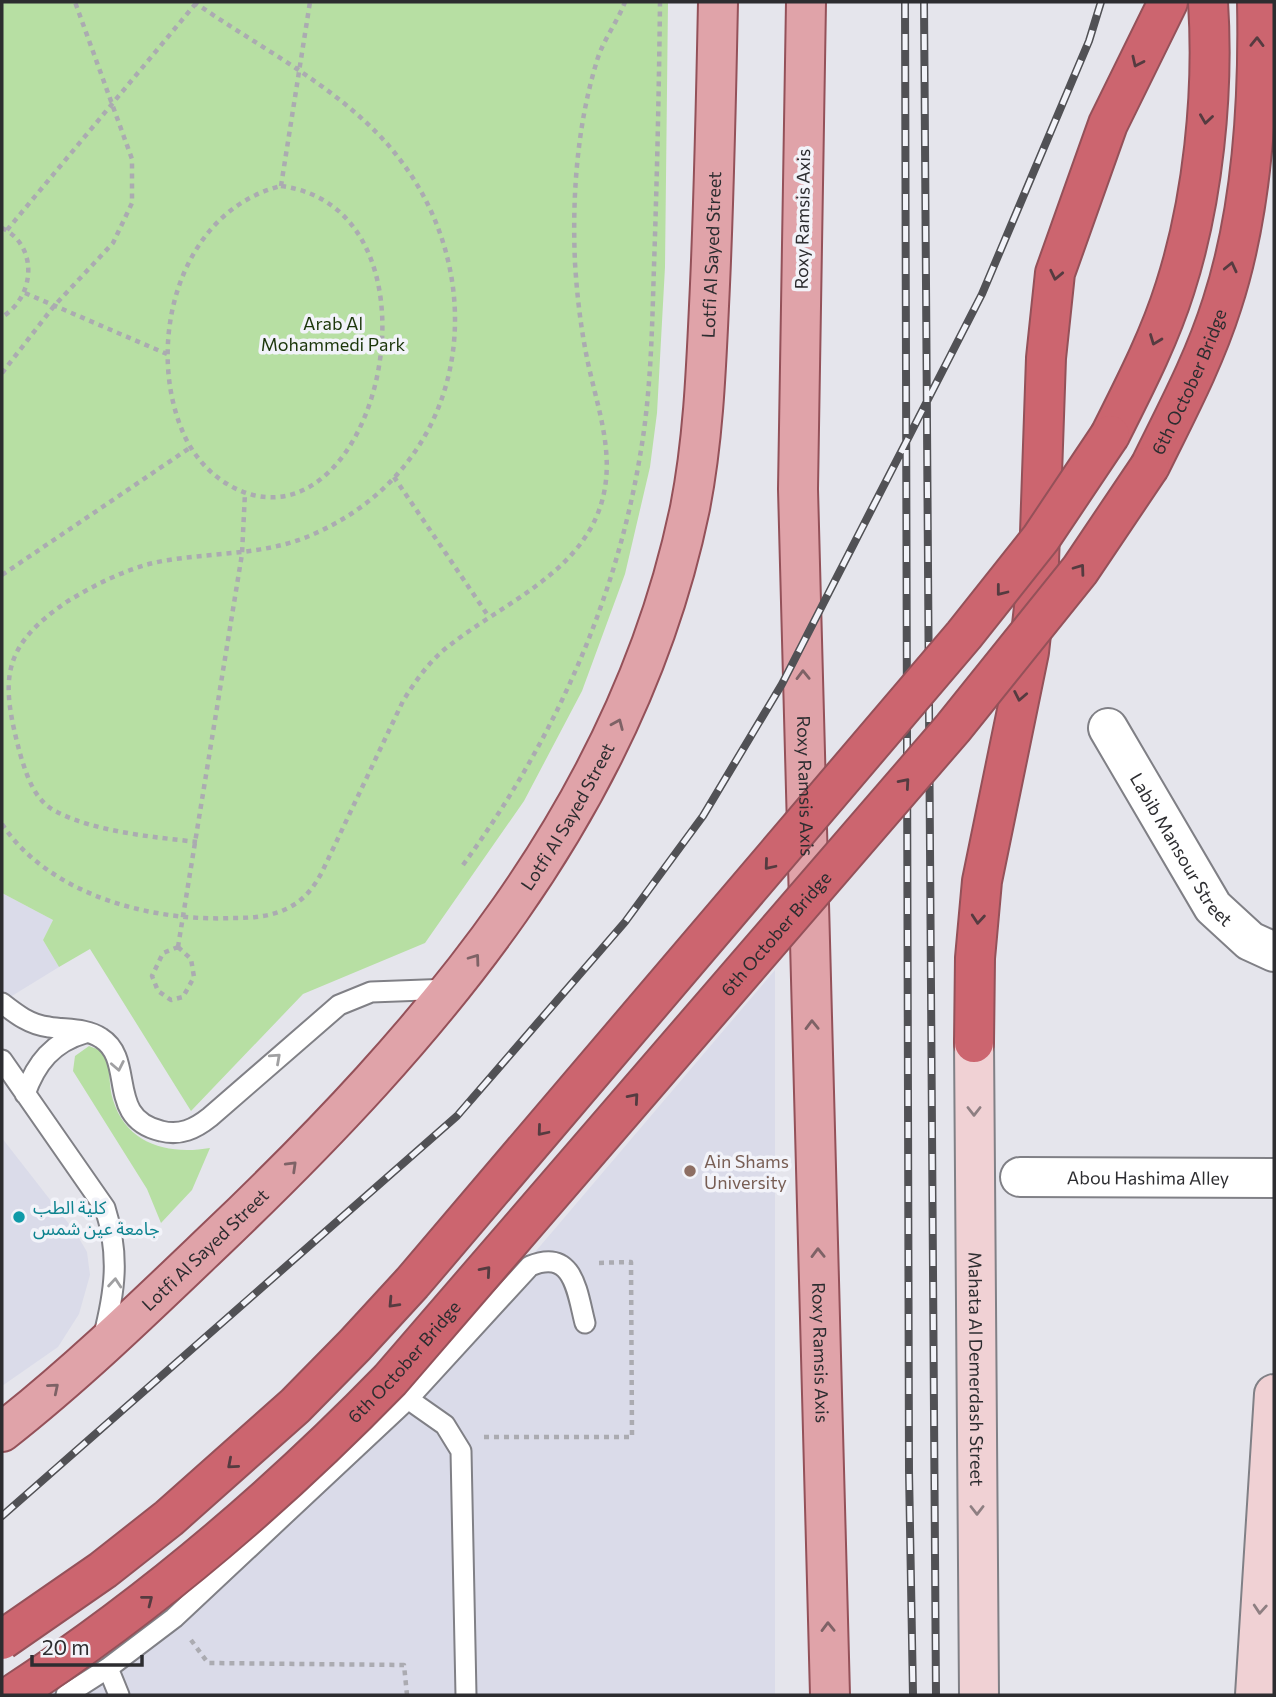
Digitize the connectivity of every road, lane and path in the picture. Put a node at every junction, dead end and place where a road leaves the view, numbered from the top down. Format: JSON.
{"nodes":[{"id":1,"x":75,"y":2,"type":"edge"},
{"id":2,"x":195,"y":2,"type":"edge"},
{"id":3,"x":310,"y":2,"type":"edge"},
{"id":4,"x":625,"y":2,"type":"edge"},
{"id":5,"x":660,"y":2,"type":"edge"},
{"id":6,"x":718,"y":2,"type":"edge"},
{"id":7,"x":806,"y":2,"type":"edge"},
{"id":8,"x":1168,"y":2,"type":"edge"},
{"id":9,"x":1208,"y":2,"type":"edge"},
{"id":10,"x":1257,"y":2,"type":"edge"},
{"id":11,"x":299,"y":72,"type":"junction"},
{"id":12,"x":113,"y":103,"type":"junction"},
{"id":13,"x":281,"y":186,"type":"junction"},
{"id":14,"x":4,"y":229,"type":"edge"},
{"id":15,"x":25,"y":293,"type":"junction"},
{"id":16,"x":54,"y":306,"type":"junction"},
{"id":17,"x":2,"y":317,"type":"edge"},
{"id":18,"x":167,"y":354,"type":"junction"},
{"id":19,"x":2,"y":373,"type":"edge"},
{"id":20,"x":191,"y":447,"type":"junction"},
{"id":21,"x":394,"y":477,"type":"junction"},
{"id":22,"x":245,"y":493,"type":"junction"},
{"id":23,"x":242,"y":554,"type":"junction"},
{"id":24,"x":2,"y":575,"type":"edge"},
{"id":25,"x":489,"y":617,"type":"junction"},
{"id":26,"x":1108,"y":728,"type":"dead end"},
{"id":27,"x":2,"y":824,"type":"edge"},
{"id":28,"x":197,"y":842,"type":"junction"},
{"id":29,"x":463,"y":865,"type":"dead end"},
{"id":30,"x":184,"y":918,"type":"junction"},
{"id":31,"x":178,"y":947,"type":"junction"},
{"id":32,"x":1274,"y":952,"type":"edge"},
{"id":33,"x":453,"y":989,"type":"junction"},
{"id":34,"x":2,"y":1003,"type":"edge"},
{"id":35,"x":88,"y":1032,"type":"junction"},
{"id":36,"x":974,"y":1043,"type":"joint"},
{"id":37,"x":2,"y":1059,"type":"edge"},
{"id":38,"x":25,"y":1094,"type":"junction"},
{"id":39,"x":1020,"y":1178,"type":"dead end"},
{"id":40,"x":1274,"y":1178,"type":"edge"},
{"id":41,"x":559,"y":1264,"type":"junction"},
{"id":42,"x":585,"y":1323,"type":"dead end"},
{"id":43,"x":100,"y":1349,"type":"junction"},
{"id":44,"x":1274,"y":1394,"type":"edge"},
{"id":45,"x":408,"y":1399,"type":"junction"},
{"id":46,"x":2,"y":1432,"type":"edge"},
{"id":47,"x":454,"y":1437,"type":"junction"},
{"id":48,"x":174,"y":1618,"type":"junction"},
{"id":49,"x":2,"y":1640,"type":"edge"},
{"id":50,"x":108,"y":1668,"type":"junction"},
{"id":51,"x":12,"y":1695,"type":"edge"},
{"id":52,"x":66,"y":1695,"type":"edge"},
{"id":53,"x":119,"y":1695,"type":"edge"},
{"id":54,"x":407,"y":1695,"type":"edge"},
{"id":55,"x":466,"y":1695,"type":"edge"},
{"id":56,"x":830,"y":1695,"type":"edge"},
{"id":57,"x":979,"y":1695,"type":"edge"},
{"id":58,"x":1255,"y":1695,"type":"edge"}],
"edges":[{"from":1,"to":12,"type":"path"},
{"from":2,"to":11,"type":"path"},
{"from":2,"to":12,"type":"path"},
{"from":3,"to":11,"type":"path"},
{"from":4,"to":25,"type":"path"},
{"from":5,"to":29,"type":"path"},
{"from":33,"to":6,"type":"main road","name":"Lotfi Al Sayed Street","one_way":true},
{"from":56,"to":7,"type":"main road","name":"Roxy Ramsis Axis","one_way":true},
{"from":8,"to":36,"type":"highway","one_way":true,"bridge":true},
{"from":9,"to":49,"type":"highway","one_way":true,"bridge":true},
{"from":51,"to":10,"type":"highway","name":"6th October Bridge","one_way":true,"bridge":true},
{"from":11,"to":13,"type":"path"},
{"from":11,"to":21,"type":"path"},
{"from":12,"to":14,"type":"path"},
{"from":12,"to":16,"type":"path"},
{"from":13,"to":18,"type":"path"},
{"from":13,"to":22,"type":"path"},
{"from":14,"to":15,"type":"path"},
{"from":15,"to":16,"type":"path"},
{"from":15,"to":17,"type":"path"},
{"from":16,"to":18,"type":"path"},
{"from":16,"to":19,"type":"path"},
{"from":18,"to":20,"type":"path"},
{"from":20,"to":22,"type":"path"},
{"from":20,"to":24,"type":"path"},
{"from":21,"to":23,"type":"path"},
{"from":21,"to":25,"type":"path"},
{"from":22,"to":23,"type":"path"},
{"from":23,"to":28,"type":"path"},
{"from":23,"to":28,"type":"path"},
{"from":25,"to":30,"type":"path"},
{"from":26,"to":32,"type":"street","name":"Labib Mansour Street"},
{"from":27,"to":30,"type":"path"},
{"from":28,"to":30,"type":"path"},
{"from":30,"to":31,"type":"path"},
{"from":31,"to":31,"type":"path"},
{"from":35,"to":33,"type":"lane","one_way":true},
{"from":43,"to":33,"type":"main road","name":"Lotfi Al Sayed Street","one_way":true},
{"from":34,"to":35,"type":"lane"},
{"from":35,"to":38,"type":"lane"},
{"from":36,"to":57,"type":"main road","name":"Mahata Al Demerdash Street","one_way":true},
{"from":37,"to":38,"type":"lane"},
{"from":43,"to":38,"type":"lane","one_way":true},
{"from":39,"to":40,"type":"street","name":"Abou Hashima Alley"},
{"from":41,"to":42,"type":"lane"},
{"from":41,"to":45,"type":"lane"},
{"from":41,"to":47,"type":"path"},
{"from":46,"to":43,"type":"main road","name":"Lotfi Al Sayed Street","one_way":true},
{"from":44,"to":58,"type":"main road","one_way":true},
{"from":45,"to":47,"type":"lane"},
{"from":45,"to":48,"type":"lane"},
{"from":47,"to":55,"type":"lane"},
{"from":48,"to":50,"type":"lane"},
{"from":48,"to":54,"type":"path"},
{"from":50,"to":52,"type":"lane"},
{"from":50,"to":53,"type":"lane"}]}
